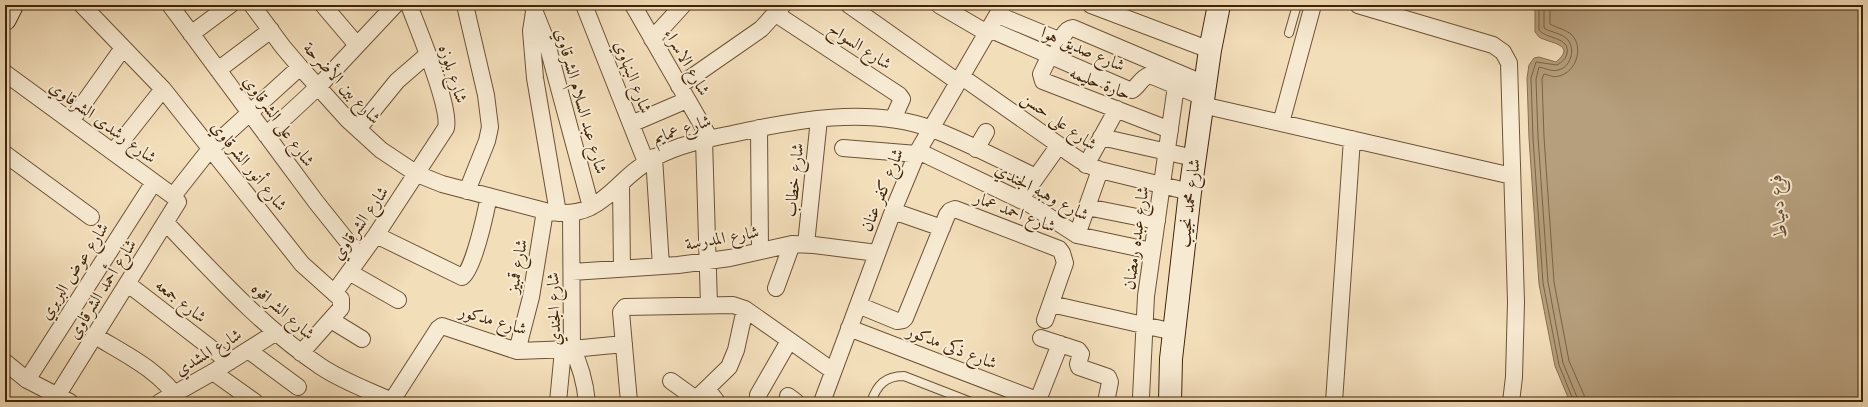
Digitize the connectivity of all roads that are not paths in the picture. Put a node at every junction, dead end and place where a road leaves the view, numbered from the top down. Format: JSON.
{"nodes":[{"id":1,"x":12,"y":5,"type":"edge"},
{"id":2,"x":82,"y":5,"type":"edge"},
{"id":3,"x":170,"y":5,"type":"edge"},
{"id":4,"x":230,"y":5,"type":"edge"},
{"id":5,"x":252,"y":5,"type":"edge"},
{"id":6,"x":323,"y":5,"type":"edge"},
{"id":7,"x":394,"y":5,"type":"edge"},
{"id":8,"x":409,"y":5,"type":"edge"},
{"id":9,"x":465,"y":5,"type":"edge"},
{"id":10,"x":584,"y":5,"type":"edge"},
{"id":11,"x":633,"y":5,"type":"edge"},
{"id":12,"x":683,"y":5,"type":"edge"},
{"id":13,"x":849,"y":5,"type":"edge"},
{"id":14,"x":939,"y":5,"type":"edge"},
{"id":15,"x":1091,"y":5,"type":"edge"},
{"id":16,"x":1219,"y":5,"type":"edge"},
{"id":17,"x":1297,"y":5,"type":"edge"},
{"id":18,"x":1313,"y":5,"type":"edge"},
{"id":19,"x":1358,"y":5,"type":"edge"},
{"id":20,"x":533,"y":9,"type":"edge"},
{"id":21,"x":780,"y":9,"type":"edge"},
{"id":22,"x":1000,"y":10,"type":"edge"},
{"id":23,"x":5,"y":19,"type":"edge"},
{"id":24,"x":270,"y":30,"type":"junction"},
{"id":25,"x":988,"y":31,"type":"junction"},
{"id":26,"x":1289,"y":33,"type":"dead end"},
{"id":27,"x":191,"y":34,"type":"junction"},
{"id":28,"x":652,"y":39,"type":"junction"},
{"id":29,"x":1061,"y":41,"type":"junction"},
{"id":30,"x":357,"y":46,"type":"junction"},
{"id":31,"x":123,"y":48,"type":"junction"},
{"id":32,"x":1210,"y":50,"type":"junction"},
{"id":33,"x":427,"y":55,"type":"junction"},
{"id":34,"x":1053,"y":56,"type":"junction"},
{"id":35,"x":300,"y":67,"type":"junction"},
{"id":36,"x":218,"y":70,"type":"junction"},
{"id":37,"x":5,"y":73,"type":"edge"},
{"id":38,"x":960,"y":79,"type":"junction"},
{"id":39,"x":1176,"y":86,"type":"junction"},
{"id":40,"x":318,"y":87,"type":"junction"},
{"id":41,"x":162,"y":89,"type":"junction"},
{"id":42,"x":683,"y":93,"type":"junction"},
{"id":43,"x":1203,"y":95,"type":"junction"},
{"id":44,"x":1117,"y":110,"type":"junction"},
{"id":45,"x":250,"y":113,"type":"junction"},
{"id":46,"x":819,"y":119,"type":"junction"},
{"id":47,"x":893,"y":119,"type":"junction"},
{"id":48,"x":71,"y":122,"type":"junction"},
{"id":49,"x":1281,"y":123,"type":"junction"},
{"id":50,"x":631,"y":124,"type":"junction"},
{"id":51,"x":759,"y":128,"type":"junction"},
{"id":52,"x":358,"y":129,"type":"junction"},
{"id":53,"x":931,"y":129,"type":"junction"},
{"id":54,"x":1170,"y":130,"type":"junction"},
{"id":55,"x":986,"y":132,"type":"dead end"},
{"id":56,"x":266,"y":135,"type":"junction"},
{"id":57,"x":1101,"y":137,"type":"junction"},
{"id":58,"x":707,"y":139,"type":"junction"},
{"id":59,"x":1352,"y":139,"type":"junction"},
{"id":60,"x":1059,"y":145,"type":"junction"},
{"id":61,"x":843,"y":148,"type":"dead end"},
{"id":62,"x":210,"y":149,"type":"junction"},
{"id":63,"x":976,"y":149,"type":"junction"},
{"id":64,"x":113,"y":152,"type":"junction"},
{"id":65,"x":1167,"y":152,"type":"junction"},
{"id":66,"x":918,"y":153,"type":"junction"},
{"id":67,"x":5,"y":154,"type":"edge"},
{"id":68,"x":1194,"y":158,"type":"junction"},
{"id":69,"x":650,"y":160,"type":"junction"},
{"id":70,"x":1093,"y":167,"type":"junction"},
{"id":71,"x":417,"y":174,"type":"junction"},
{"id":72,"x":1512,"y":176,"type":"junction"},
{"id":73,"x":1036,"y":177,"type":"junction"},
{"id":74,"x":154,"y":182,"type":"junction"},
{"id":75,"x":621,"y":185,"type":"junction"},
{"id":76,"x":1162,"y":185,"type":"junction"},
{"id":77,"x":467,"y":191,"type":"junction"},
{"id":78,"x":1190,"y":192,"type":"junction"},
{"id":79,"x":489,"y":196,"type":"junction"},
{"id":80,"x":175,"y":199,"type":"junction"},
{"id":81,"x":1020,"y":200,"type":"junction"},
{"id":82,"x":591,"y":207,"type":"junction"},
{"id":83,"x":1087,"y":207,"type":"junction"},
{"id":84,"x":893,"y":211,"type":"junction"},
{"id":85,"x":558,"y":212,"type":"junction"},
{"id":86,"x":91,"y":217,"type":"dead end"},
{"id":87,"x":1157,"y":220,"type":"junction"},
{"id":88,"x":166,"y":223,"type":"junction"},
{"id":89,"x":942,"y":228,"type":"junction"},
{"id":90,"x":376,"y":235,"type":"junction"},
{"id":91,"x":1077,"y":235,"type":"junction"},
{"id":92,"x":799,"y":244,"type":"junction"},
{"id":93,"x":760,"y":251,"type":"junction"},
{"id":94,"x":1152,"y":251,"type":"junction"},
{"id":95,"x":877,"y":253,"type":"junction"},
{"id":96,"x":360,"y":257,"type":"junction"},
{"id":97,"x":707,"y":262,"type":"junction"},
{"id":98,"x":661,"y":266,"type":"junction"},
{"id":99,"x":622,"y":269,"type":"junction"},
{"id":100,"x":349,"y":272,"type":"junction"},
{"id":101,"x":572,"y":272,"type":"junction"},
{"id":102,"x":128,"y":284,"type":"junction"},
{"id":103,"x":776,"y":288,"type":"dead end"},
{"id":104,"x":334,"y":293,"type":"junction"},
{"id":105,"x":398,"y":300,"type":"dead end"},
{"id":106,"x":1051,"y":304,"type":"junction"},
{"id":107,"x":709,"y":305,"type":"junction"},
{"id":108,"x":858,"y":305,"type":"junction"},
{"id":109,"x":745,"y":309,"type":"junction"},
{"id":110,"x":331,"y":320,"type":"junction"},
{"id":111,"x":1046,"y":320,"type":"dead end"},
{"id":112,"x":1145,"y":326,"type":"junction"},
{"id":113,"x":849,"y":328,"type":"junction"},
{"id":114,"x":1174,"y":332,"type":"junction"},
{"id":115,"x":275,"y":333,"type":"junction"},
{"id":116,"x":95,"y":336,"type":"junction"},
{"id":117,"x":362,"y":338,"type":"dead end"},
{"id":118,"x":1041,"y":338,"type":"dead end"},
{"id":119,"x":789,"y":341,"type":"junction"},
{"id":120,"x":624,"y":344,"type":"junction"},
{"id":121,"x":1060,"y":344,"type":"junction"},
{"id":122,"x":568,"y":349,"type":"junction"},
{"id":123,"x":248,"y":350,"type":"junction"},
{"id":124,"x":517,"y":351,"type":"junction"},
{"id":125,"x":301,"y":353,"type":"junction"},
{"id":126,"x":229,"y":362,"type":"junction"},
{"id":127,"x":6,"y":366,"type":"edge"},
{"id":128,"x":213,"y":372,"type":"junction"},
{"id":129,"x":833,"y":372,"type":"junction"},
{"id":130,"x":27,"y":380,"type":"junction"},
{"id":131,"x":671,"y":381,"type":"dead end"},
{"id":132,"x":298,"y":387,"type":"dead end"},
{"id":133,"x":758,"y":394,"type":"dead end"},
{"id":134,"x":1141,"y":396,"type":"dead end"},
{"id":135,"x":699,"y":397,"type":"edge"},
{"id":136,"x":54,"y":398,"type":"edge"},
{"id":137,"x":178,"y":398,"type":"edge"},
{"id":138,"x":1040,"y":401,"type":"edge"},
{"id":139,"x":160,"y":402,"type":"edge"},
{"id":140,"x":255,"y":402,"type":"edge"},
{"id":141,"x":393,"y":402,"type":"edge"},
{"id":142,"x":558,"y":402,"type":"edge"},
{"id":143,"x":587,"y":402,"type":"edge"},
{"id":144,"x":629,"y":402,"type":"edge"},
{"id":145,"x":717,"y":402,"type":"edge"},
{"id":146,"x":822,"y":402,"type":"edge"},
{"id":147,"x":871,"y":402,"type":"edge"},
{"id":148,"x":971,"y":402,"type":"edge"},
{"id":149,"x":1106,"y":402,"type":"edge"},
{"id":150,"x":1170,"y":402,"type":"edge"},
{"id":151,"x":1334,"y":402,"type":"edge"},
{"id":152,"x":1511,"y":402,"type":"edge"}],
"edges":[{"from":1,"to":23,"type":"street"},
{"from":2,"to":31,"type":"street","name":"شارع أنور الشرقاوي"},
{"from":3,"to":27,"type":"street","name":"شارع على الشرقاوي"},
{"from":4,"to":27,"type":"street"},
{"from":5,"to":24,"type":"street","name":"شارع بين الأضرحة"},
{"from":6,"to":30,"type":"street"},
{"from":7,"to":30,"type":"street"},
{"from":8,"to":33,"type":"street","name":"شارع بلوزه"},
{"from":9,"to":77,"type":"street"},
{"from":10,"to":50,"type":"street","name":"شارع البنهاوي"},
{"from":11,"to":28,"type":"street","name":"شارع الاسراء"},
{"from":12,"to":28,"type":"street"},
{"from":13,"to":38,"type":"street","name":"شارع على حسن"},
{"from":14,"to":25,"type":"street","name":"شارع صديق هوا"},
{"from":15,"to":32,"type":"street"},
{"from":16,"to":32,"type":"street","name":"شارع محمد نجيب"},
{"from":17,"to":26,"type":"lane"},
{"from":18,"to":49,"type":"street"},
{"from":19,"to":72,"type":"street"},
{"from":20,"to":82,"type":"street","name":"شارع عبد السلام الشرقاوي"},
{"from":20,"to":85,"type":"street"},
{"from":21,"to":42,"type":"street"},
{"from":21,"to":47,"type":"street","name":"شارع السواح"},
{"from":22,"to":25,"type":"street","name":"شارع كفر عنان"},
{"from":22,"to":29,"type":"street"},
{"from":24,"to":35,"type":"street","name":"شارع بين الأضرحة"},
{"from":24,"to":36,"type":"street"},
{"from":25,"to":34,"type":"street","name":"شارع صديق هوا"},
{"from":25,"to":38,"type":"street","name":"شارع كفر عنان"},
{"from":27,"to":36,"type":"street","name":"شارع على الشرقاوي"},
{"from":28,"to":42,"type":"street","name":"شارع الاسراء"},
{"from":29,"to":34,"type":"street"},
{"from":29,"to":43,"type":"street"},
{"from":30,"to":40,"type":"street"},
{"from":31,"to":41,"type":"street","name":"شارع أنور الشرقاوي"},
{"from":31,"to":48,"type":"street"},
{"from":32,"to":43,"type":"street","name":"شارع محمد نجيب"},
{"from":33,"to":52,"type":"street"},
{"from":33,"to":71,"type":"street","name":"شارع بلوزه"},
{"from":34,"to":39,"type":"street","name":"شارع صديق هوا"},
{"from":34,"to":44,"type":"street","name":"حارة حليمه"},
{"from":35,"to":40,"type":"street","name":"شارع بين الأضرحة"},
{"from":35,"to":45,"type":"street","name":"شارع أحمد الشرقاوى"},
{"from":36,"to":45,"type":"street","name":"شارع على الشرقاوي"},
{"from":37,"to":48,"type":"street","name":"شارع رشدى الشرقاوي"},
{"from":38,"to":53,"type":"street","name":"شارع كفر عنان"},
{"from":38,"to":60,"type":"street","name":"شارع على حسن"},
{"from":39,"to":43,"type":"street","name":"شارع صديق هوا"},
{"from":39,"to":54,"type":"street","name":"شارع عبده رمضان"},
{"from":40,"to":52,"type":"street","name":"شارع بين الأضرحة"},
{"from":40,"to":56,"type":"street"},
{"from":41,"to":62,"type":"street","name":"شارع أنور الشرقاوي"},
{"from":41,"to":64,"type":"street"},
{"from":42,"to":50,"type":"street"},
{"from":42,"to":58,"type":"street","name":"شارع الاسراء"},
{"from":43,"to":49,"type":"street"},
{"from":43,"to":68,"type":"street","name":"شارع محمد نجيب"},
{"from":44,"to":54,"type":"street","name":"حارة حليمه"},
{"from":44,"to":57,"type":"street"},
{"from":45,"to":56,"type":"street","name":"شارع على الشرقاوي"},
{"from":45,"to":62,"type":"street","name":"شارع أحمد الشرقاوى"},
{"from":46,"to":47,"type":"street","name":"شارع عمايم"},
{"from":46,"to":51,"type":"street","name":"شارع عمايم"},
{"from":46,"to":92,"type":"street","name":"شارع خطاب"},
{"from":47,"to":53,"type":"street","name":"شارع عمايم"},
{"from":48,"to":64,"type":"street","name":"شارع رشدى الشرقاوي"},
{"from":49,"to":59,"type":"street"},
{"from":50,"to":69,"type":"street","name":"شارع البنهاوي"},
{"from":51,"to":58,"type":"street","name":"شارع عمايم"},
{"from":51,"to":93,"type":"street"},
{"from":52,"to":71,"type":"street","name":"شارع بين الأضرحة"},
{"from":53,"to":63,"type":"street","name":"شارع عمايم"},
{"from":53,"to":66,"type":"street","name":"شارع كفر عنان"},
{"from":54,"to":65,"type":"street","name":"شارع عبده رمضان"},
{"from":55,"to":63,"type":"street"},
{"from":56,"to":96,"type":"street","name":"شارع على الشرقاوي"},
{"from":57,"to":65,"type":"street"},
{"from":57,"to":70,"type":"street"},
{"from":58,"to":69,"type":"street","name":"شارع عمايم"},
{"from":58,"to":97,"type":"street"},
{"from":59,"to":72,"type":"street"},
{"from":59,"to":151,"type":"street"},
{"from":60,"to":70,"type":"street","name":"شارع على حسن"},
{"from":60,"to":73,"type":"street"},
{"from":61,"to":66,"type":"street"},
{"from":62,"to":80,"type":"street","name":"شارع أحمد الشرقاوى"},
{"from":62,"to":104,"type":"street","name":"شارع أنور الشرقاوي"},
{"from":63,"to":73,"type":"street","name":"شارع عمايم"},
{"from":64,"to":74,"type":"street","name":"شارع رشدى الشرقاوي"},
{"from":65,"to":68,"type":"street"},
{"from":65,"to":76,"type":"street","name":"شارع عبده رمضان"},
{"from":66,"to":81,"type":"street","name":"شارع وهبه الجندي"},
{"from":66,"to":84,"type":"street","name":"شارع كفر عنان"},
{"from":67,"to":86,"type":"street"},
{"from":68,"to":78,"type":"street","name":"شارع محمد نجيب"},
{"from":69,"to":75,"type":"street","name":"شارع عمايم"},
{"from":69,"to":98,"type":"street","name":"شارع البنهاوي"},
{"from":70,"to":76,"type":"street","name":"شارع على حسن"},
{"from":70,"to":83,"type":"street"},
{"from":71,"to":77,"type":"street"},
{"from":71,"to":90,"type":"street","name":"شارع الشرقاوي"},
{"from":72,"to":152,"type":"street"},
{"from":73,"to":81,"type":"street"},
{"from":74,"to":80,"type":"street","name":"شارع رشدى الشرقاوي"},
{"from":74,"to":130,"type":"street","name":"شارع عوض البربري"},
{"from":75,"to":82,"type":"street","name":"شارع عمايم"},
{"from":75,"to":99,"type":"street"},
{"from":76,"to":78,"type":"street","name":"شارع على حسن"},
{"from":76,"to":87,"type":"street","name":"شارع عبده رمضان"},
{"from":77,"to":79,"type":"street"},
{"from":78,"to":114,"type":"street","name":"شارع محمد نجيب"},
{"from":79,"to":85,"type":"street"},
{"from":79,"to":90,"type":"street"},
{"from":80,"to":88,"type":"street","name":"شارع أحمد الشرقاوى"},
{"from":81,"to":91,"type":"street","name":"شارع وهبه الجندي"},
{"from":82,"to":85,"type":"street","name":"شارع عمايم"},
{"from":83,"to":87,"type":"street"},
{"from":83,"to":91,"type":"street"},
{"from":84,"to":89,"type":"street"},
{"from":84,"to":95,"type":"street","name":"شارع كفر عنان"},
{"from":85,"to":101,"type":"street","name":"شارع الجندي"},
{"from":85,"to":124,"type":"street","name":"شارع قمبيز"},
{"from":87,"to":94,"type":"street","name":"شارع عبده رمضان"},
{"from":88,"to":102,"type":"street","name":"شارع أحمد الشرقاوى"},
{"from":88,"to":115,"type":"street","name":"شارع الشراقوه"},
{"from":89,"to":106,"type":"street","name":"شارع احمد عمار"},
{"from":89,"to":108,"type":"street","name":"شارع احمد عمار"},
{"from":90,"to":96,"type":"street","name":"شارع الشرقاوي"},
{"from":91,"to":94,"type":"street","name":"شارع وهبه الجندي"},
{"from":92,"to":93,"type":"street","name":"شارع المدرسة"},
{"from":92,"to":95,"type":"street","name":"شارع المدرسة"},
{"from":92,"to":103,"type":"street","name":"شارع خطاب"},
{"from":93,"to":97,"type":"street","name":"شارع المدرسة"},
{"from":94,"to":112,"type":"street","name":"شارع عبده رمضان"},
{"from":95,"to":108,"type":"street","name":"شارع كفر عنان"},
{"from":96,"to":100,"type":"street","name":"شارع الشرقاوي"},
{"from":97,"to":98,"type":"street","name":"شارع المدرسة"},
{"from":97,"to":107,"type":"street"},
{"from":98,"to":99,"type":"street","name":"شارع المدرسة"},
{"from":99,"to":101,"type":"street","name":"شارع المدرسة"},
{"from":100,"to":104,"type":"street","name":"شارع الشرقاوي"},
{"from":100,"to":105,"type":"street"},
{"from":101,"to":122,"type":"street","name":"شارع الجندي"},
{"from":102,"to":116,"type":"street","name":"شارع أحمد الشرقاوى"},
{"from":102,"to":126,"type":"street","name":"شارع جمعه"},
{"from":104,"to":110,"type":"street","name":"شارع أنور الشرقاوي"},
{"from":106,"to":111,"type":"street","name":"شارع احمد عمار"},
{"from":106,"to":112,"type":"street"},
{"from":107,"to":109,"type":"street"},
{"from":107,"to":120,"type":"street"},
{"from":108,"to":113,"type":"street","name":"شارع كفر عنان"},
{"from":109,"to":119,"type":"street"},
{"from":109,"to":135,"type":"street"},
{"from":110,"to":117,"type":"street"},
{"from":110,"to":125,"type":"street","name":"شارع أنور الشرقاوي"},
{"from":112,"to":114,"type":"street"},
{"from":112,"to":134,"type":"street","name":"شارع عبده رمضان"},
{"from":113,"to":129,"type":"street","name":"شارع كفر عنان"},
{"from":113,"to":138,"type":"street","name":"شارع ذكى مدكور"},
{"from":114,"to":150,"type":"street","name":"شارع محمد نجيب"},
{"from":115,"to":123,"type":"street","name":"شارع المشدي"},
{"from":115,"to":125,"type":"street","name":"شارع الشراقوه"},
{"from":116,"to":136,"type":"street","name":"شارع أحمد الشرقاوى"},
{"from":116,"to":137,"type":"street"},
{"from":118,"to":121,"type":"street"},
{"from":119,"to":129,"type":"street"},
{"from":119,"to":133,"type":"street"},
{"from":120,"to":122,"type":"street","name":"شارع مدكور"},
{"from":120,"to":144,"type":"street"},
{"from":121,"to":138,"type":"street"},
{"from":121,"to":149,"type":"street"},
{"from":122,"to":124,"type":"street","name":"شارع مدكور"},
{"from":122,"to":142,"type":"street"},
{"from":122,"to":143,"type":"street","name":"شارع الجندي"},
{"from":123,"to":126,"type":"street","name":"شارع المشدي"},
{"from":123,"to":132,"type":"street"},
{"from":124,"to":141,"type":"street","name":"شارع مدكور"},
{"from":125,"to":141,"type":"street","name":"شارع الشراقوه"},
{"from":126,"to":128,"type":"street","name":"شارع المشدي"},
{"from":127,"to":130,"type":"street"},
{"from":128,"to":137,"type":"street","name":"شارع المشدي"},
{"from":128,"to":140,"type":"street"},
{"from":129,"to":146,"type":"street","name":"شارع كفر عنان"},
{"from":130,"to":136,"type":"street"},
{"from":131,"to":135,"type":"street"},
{"from":135,"to":145,"type":"street"},
{"from":137,"to":139,"type":"street","name":"شارع المشدي"},
{"from":147,"to":148,"type":"lane"}]}
